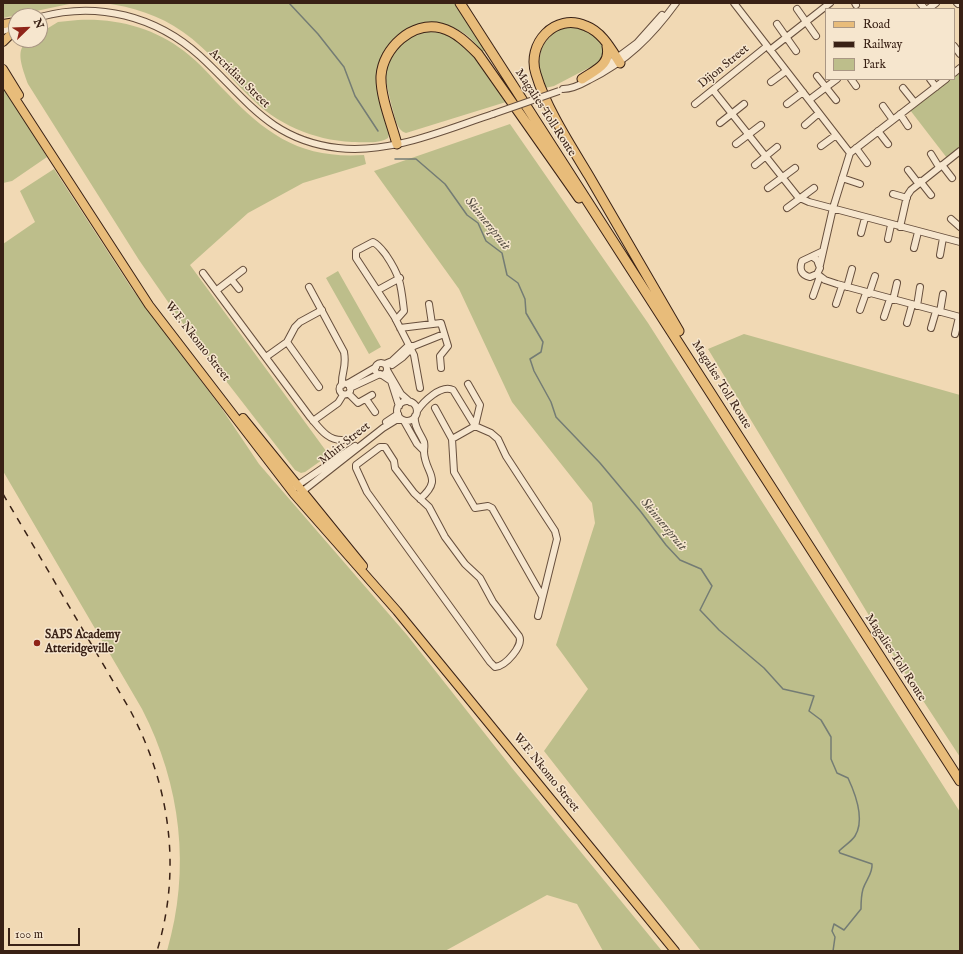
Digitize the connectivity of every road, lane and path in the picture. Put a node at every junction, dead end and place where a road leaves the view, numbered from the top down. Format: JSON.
{"nodes":[{"id":1,"x":460,"y":3,"type":"edge"},
{"id":2,"x":466,"y":3,"type":"edge"},
{"id":3,"x":671,"y":3,"type":"edge"},
{"id":4,"x":676,"y":3,"type":"edge"},
{"id":5,"x":734,"y":3,"type":"edge"},
{"id":6,"x":827,"y":5,"type":"edge"},
{"id":7,"x":797,"y":9,"type":"dead end"},
{"id":8,"x":48,"y":15,"type":"edge"},
{"id":9,"x":806,"y":22,"type":"junction"},
{"id":10,"x":776,"y":24,"type":"dead end"},
{"id":11,"x":816,"y":36,"type":"dead end"},
{"id":12,"x":786,"y":37,"type":"junction"},
{"id":13,"x":606,"y":44,"type":"junction"},
{"id":14,"x":768,"y":48,"type":"junction"},
{"id":15,"x":796,"y":51,"type":"dead end"},
{"id":16,"x":618,"y":61,"type":"junction"},
{"id":17,"x":3,"y":69,"type":"edge"},
{"id":18,"x":786,"y":71,"type":"junction"},
{"id":19,"x":817,"y":76,"type":"dead end"},
{"id":20,"x":582,"y":79,"type":"junction"},
{"id":21,"x":3,"y":80,"type":"edge"},
{"id":22,"x":836,"y":80,"type":"edge"},
{"id":23,"x":852,"y":80,"type":"edge"},
{"id":24,"x":931,"y":80,"type":"edge"},
{"id":25,"x":945,"y":80,"type":"edge"},
{"id":26,"x":771,"y":82,"type":"dead end"},
{"id":27,"x":856,"y":86,"type":"dead end"},
{"id":28,"x":936,"y":87,"type":"junction"},
{"id":29,"x":826,"y":88,"type":"junction"},
{"id":30,"x":903,"y":88,"type":"dead end"},
{"id":31,"x":561,"y":90,"type":"junction"},
{"id":32,"x":713,"y":90,"type":"junction"},
{"id":33,"x":803,"y":92,"type":"junction"},
{"id":34,"x":809,"y":100,"type":"junction"},
{"id":35,"x":836,"y":100,"type":"dead end"},
{"id":36,"x":915,"y":103,"type":"junction"},
{"id":37,"x":695,"y":104,"type":"dead end"},
{"id":38,"x":744,"y":104,"type":"dead end"},
{"id":39,"x":787,"y":104,"type":"dead end"},
{"id":40,"x":882,"y":106,"type":"dead end"},
{"id":41,"x":733,"y":113,"type":"junction"},
{"id":42,"x":819,"y":113,"type":"junction"},
{"id":43,"x":900,"y":114,"type":"junction"},
{"id":44,"x":893,"y":120,"type":"junction"},
{"id":45,"x":720,"y":123,"type":"dead end"},
{"id":46,"x":805,"y":124,"type":"dead end"},
{"id":47,"x":761,"y":125,"type":"dead end"},
{"id":48,"x":908,"y":126,"type":"dead end"},
{"id":49,"x":878,"y":131,"type":"junction"},
{"id":50,"x":749,"y":135,"type":"junction"},
{"id":51,"x":836,"y":135,"type":"junction"},
{"id":52,"x":397,"y":144,"type":"junction"},
{"id":53,"x":736,"y":144,"type":"dead end"},
{"id":54,"x":888,"y":144,"type":"dead end"},
{"id":55,"x":821,"y":146,"type":"dead end"},
{"id":56,"x":777,"y":147,"type":"dead end"},
{"id":57,"x":856,"y":148,"type":"junction"},
{"id":58,"x":960,"y":151,"type":"edge"},
{"id":59,"x":850,"y":153,"type":"junction"},
{"id":60,"x":931,"y":154,"type":"dead end"},
{"id":61,"x":766,"y":157,"type":"junction"},
{"id":62,"x":867,"y":163,"type":"dead end"},
{"id":63,"x":755,"y":165,"type":"dead end"},
{"id":64,"x":940,"y":166,"type":"junction"},
{"id":65,"x":795,"y":168,"type":"dead end"},
{"id":66,"x":908,"y":170,"type":"dead end"},
{"id":67,"x":782,"y":178,"type":"junction"},
{"id":68,"x":842,"y":178,"type":"junction"},
{"id":69,"x":952,"y":178,"type":"dead end"},
{"id":70,"x":919,"y":182,"type":"junction"},
{"id":71,"x":860,"y":184,"type":"dead end"},
{"id":72,"x":768,"y":188,"type":"dead end"},
{"id":73,"x":814,"y":188,"type":"dead end"},
{"id":74,"x":893,"y":194,"type":"dead end"},
{"id":75,"x":931,"y":195,"type":"dead end"},
{"id":76,"x":800,"y":198,"type":"junction"},
{"id":77,"x":907,"y":198,"type":"junction"},
{"id":78,"x":788,"y":208,"type":"dead end"},
{"id":79,"x":833,"y":208,"type":"junction"},
{"id":80,"x":865,"y":218,"type":"junction"},
{"id":81,"x":951,"y":219,"type":"dead end"},
{"id":82,"x":891,"y":225,"type":"junction"},
{"id":83,"x":900,"y":227,"type":"junction"},
{"id":84,"x":960,"y":228,"type":"edge"},
{"id":85,"x":918,"y":232,"type":"junction"},
{"id":86,"x":861,"y":233,"type":"dead end"},
{"id":87,"x":943,"y":238,"type":"junction"},
{"id":88,"x":888,"y":240,"type":"dead end"},
{"id":89,"x":960,"y":242,"type":"edge"},
{"id":90,"x":914,"y":248,"type":"dead end"},
{"id":91,"x":823,"y":251,"type":"junction"},
{"id":92,"x":940,"y":255,"type":"dead end"},
{"id":93,"x":813,"y":257,"type":"junction"},
{"id":94,"x":820,"y":265,"type":"junction"},
{"id":95,"x":852,"y":269,"type":"dead end"},
{"id":96,"x":243,"y":270,"type":"dead end"},
{"id":97,"x":204,"y":272,"type":"dead end"},
{"id":98,"x":818,"y":275,"type":"junction"},
{"id":99,"x":875,"y":276,"type":"dead end"},
{"id":100,"x":400,"y":278,"type":"junction"},
{"id":101,"x":231,"y":279,"type":"junction"},
{"id":102,"x":897,"y":283,"type":"dead end"},
{"id":103,"x":844,"y":286,"type":"junction"},
{"id":104,"x":309,"y":287,"type":"dead end"},
{"id":105,"x":920,"y":287,"type":"dead end"},
{"id":106,"x":239,"y":289,"type":"dead end"},
{"id":107,"x":217,"y":290,"type":"junction"},
{"id":108,"x":378,"y":290,"type":"junction"},
{"id":109,"x":867,"y":293,"type":"junction"},
{"id":110,"x":943,"y":294,"type":"dead end"},
{"id":111,"x":813,"y":296,"type":"dead end"},
{"id":112,"x":891,"y":300,"type":"junction"},
{"id":113,"x":429,"y":304,"type":"dead end"},
{"id":114,"x":836,"y":304,"type":"dead end"},
{"id":115,"x":914,"y":306,"type":"junction"},
{"id":116,"x":322,"y":310,"type":"junction"},
{"id":117,"x":860,"y":310,"type":"dead end"},
{"id":118,"x":938,"y":312,"type":"junction"},
{"id":119,"x":884,"y":317,"type":"dead end"},
{"id":120,"x":960,"y":317,"type":"edge"},
{"id":121,"x":396,"y":320,"type":"junction"},
{"id":122,"x":907,"y":323,"type":"dead end"},
{"id":123,"x":432,"y":324,"type":"junction"},
{"id":124,"x":400,"y":328,"type":"junction"},
{"id":125,"x":931,"y":328,"type":"dead end"},
{"id":126,"x":444,"y":334,"type":"junction"},
{"id":127,"x":955,"y":334,"type":"dead end"},
{"id":128,"x":287,"y":342,"type":"junction"},
{"id":129,"x":411,"y":347,"type":"junction"},
{"id":130,"x":689,"y":352,"type":"junction"},
{"id":131,"x":266,"y":357,"type":"junction"},
{"id":132,"x":376,"y":367,"type":"junction"},
{"id":133,"x":441,"y":368,"type":"dead end"},
{"id":134,"x":384,"y":370,"type":"junction"},
{"id":135,"x":362,"y":375,"type":"junction"},
{"id":136,"x":366,"y":381,"type":"junction"},
{"id":137,"x":468,"y":384,"type":"dead end"},
{"id":138,"x":319,"y":387,"type":"dead end"},
{"id":139,"x":420,"y":388,"type":"dead end"},
{"id":140,"x":346,"y":389,"type":"junction"},
{"id":141,"x":372,"y":395,"type":"dead end"},
{"id":142,"x":429,"y":398,"type":"junction"},
{"id":143,"x":366,"y":399,"type":"junction"},
{"id":144,"x":411,"y":403,"type":"junction"},
{"id":145,"x":399,"y":406,"type":"junction"},
{"id":146,"x":435,"y":408,"type":"dead end"},
{"id":147,"x":375,"y":412,"type":"dead end"},
{"id":148,"x":398,"y":414,"type":"junction"},
{"id":149,"x":416,"y":414,"type":"junction"},
{"id":150,"x":403,"y":420,"type":"junction"},
{"id":151,"x":313,"y":421,"type":"junction"},
{"id":152,"x":392,"y":422,"type":"junction"},
{"id":153,"x":475,"y":426,"type":"junction"},
{"id":154,"x":412,"y":436,"type":"junction"},
{"id":155,"x":452,"y":439,"type":"junction"},
{"id":156,"x":343,"y":440,"type":"dead end"},
{"id":157,"x":424,"y":451,"type":"junction"},
{"id":158,"x":297,"y":491,"type":"junction"},
{"id":159,"x":420,"y":499,"type":"junction"},
{"id":160,"x":542,"y":596,"type":"junction"},
{"id":161,"x":538,"y":616,"type":"dead end"},
{"id":162,"x":960,"y":771,"type":"edge"},
{"id":163,"x":960,"y":781,"type":"edge"},
{"id":164,"x":675,"y":951,"type":"edge"}],
"edges":[{"from":1,"to":130,"type":"highway","name":"Magalies Toll Route"},
{"from":2,"to":130,"type":"highway","name":"Magalies Toll Route"},
{"from":3,"to":16,"type":"street","name":"Arcridian Street"},
{"from":4,"to":16,"type":"street","name":"Arcridian Street"},
{"from":5,"to":14,"type":"street"},
{"from":6,"to":9,"type":"street","name":"Dijon Street"},
{"from":7,"to":9,"type":"street"},
{"from":8,"to":52,"type":"street","name":"Arcridian Street"},
{"from":9,"to":11,"type":"street"},
{"from":9,"to":12,"type":"street","name":"Dijon Street"},
{"from":10,"to":12,"type":"street"},
{"from":12,"to":14,"type":"street","name":"Dijon Street"},
{"from":12,"to":15,"type":"street"},
{"from":13,"to":16,"type":"highway"},
{"from":13,"to":20,"type":"highway"},
{"from":13,"to":130,"type":"highway"},
{"from":14,"to":18,"type":"street"},
{"from":14,"to":32,"type":"street","name":"Dijon Street"},
{"from":16,"to":20,"type":"street","name":"Arcridian Street"},
{"from":16,"to":31,"type":"street","name":"Arcridian Street"},
{"from":17,"to":158,"type":"main road","name":"W.F. Nkomo Street"},
{"from":18,"to":26,"type":"street"},
{"from":18,"to":33,"type":"street"},
{"from":19,"to":29,"type":"street"},
{"from":20,"to":31,"type":"street","name":"Arcridian Street"},
{"from":21,"to":158,"type":"main road","name":"W.F. Nkomo Street"},
{"from":22,"to":29,"type":"street"},
{"from":23,"to":27,"type":"street"},
{"from":24,"to":28,"type":"street"},
{"from":25,"to":28,"type":"street"},
{"from":28,"to":36,"type":"street"},
{"from":29,"to":34,"type":"street"},
{"from":29,"to":35,"type":"street"},
{"from":30,"to":36,"type":"street"},
{"from":31,"to":52,"type":"street","name":"Arcridian Street","bridge":true},
{"from":32,"to":37,"type":"street","name":"Dijon Street"},
{"from":32,"to":41,"type":"street"},
{"from":33,"to":34,"type":"street"},
{"from":33,"to":39,"type":"street"},
{"from":34,"to":42,"type":"street"},
{"from":36,"to":43,"type":"street"},
{"from":38,"to":41,"type":"street"},
{"from":40,"to":44,"type":"street"},
{"from":41,"to":45,"type":"street"},
{"from":41,"to":50,"type":"street"},
{"from":42,"to":46,"type":"street"},
{"from":42,"to":51,"type":"street"},
{"from":43,"to":44,"type":"street"},
{"from":43,"to":48,"type":"street"},
{"from":44,"to":49,"type":"street"},
{"from":47,"to":50,"type":"street"},
{"from":49,"to":54,"type":"street"},
{"from":49,"to":57,"type":"street"},
{"from":50,"to":53,"type":"street"},
{"from":50,"to":61,"type":"street"},
{"from":51,"to":55,"type":"street"},
{"from":51,"to":59,"type":"street"},
{"from":52,"to":130,"type":"highway"},
{"from":56,"to":61,"type":"street"},
{"from":57,"to":59,"type":"street"},
{"from":57,"to":62,"type":"street"},
{"from":58,"to":64,"type":"street"},
{"from":59,"to":68,"type":"street"},
{"from":60,"to":64,"type":"street"},
{"from":61,"to":63,"type":"street"},
{"from":61,"to":67,"type":"street"},
{"from":64,"to":69,"type":"street"},
{"from":64,"to":70,"type":"street"},
{"from":65,"to":67,"type":"street"},
{"from":66,"to":70,"type":"street"},
{"from":67,"to":72,"type":"street"},
{"from":67,"to":76,"type":"street"},
{"from":68,"to":71,"type":"street"},
{"from":68,"to":79,"type":"street"},
{"from":70,"to":75,"type":"street"},
{"from":70,"to":77,"type":"street"},
{"from":73,"to":76,"type":"street"},
{"from":74,"to":77,"type":"street"},
{"from":76,"to":78,"type":"street"},
{"from":76,"to":79,"type":"street"},
{"from":77,"to":83,"type":"street"},
{"from":79,"to":80,"type":"street"},
{"from":79,"to":91,"type":"street"},
{"from":80,"to":82,"type":"street"},
{"from":80,"to":86,"type":"street"},
{"from":81,"to":84,"type":"street"},
{"from":82,"to":83,"type":"street"},
{"from":82,"to":88,"type":"street"},
{"from":83,"to":85,"type":"street"},
{"from":85,"to":87,"type":"street"},
{"from":85,"to":90,"type":"street"},
{"from":87,"to":89,"type":"street"},
{"from":87,"to":92,"type":"street"},
{"from":91,"to":93,"type":"street"},
{"from":91,"to":94,"type":"street"},
{"from":93,"to":94,"type":"street"},
{"from":93,"to":98,"type":"street"},
{"from":94,"to":98,"type":"street"},
{"from":95,"to":103,"type":"street"},
{"from":96,"to":101,"type":"street"},
{"from":97,"to":107,"type":"street"},
{"from":98,"to":103,"type":"street"},
{"from":98,"to":111,"type":"street"},
{"from":99,"to":109,"type":"street"},
{"from":100,"to":108,"type":"street"},
{"from":100,"to":108,"type":"street"},
{"from":100,"to":121,"type":"street"},
{"from":101,"to":106,"type":"street"},
{"from":101,"to":107,"type":"street"},
{"from":102,"to":112,"type":"street"},
{"from":103,"to":109,"type":"street"},
{"from":103,"to":114,"type":"street"},
{"from":104,"to":116,"type":"street"},
{"from":105,"to":115,"type":"street"},
{"from":107,"to":131,"type":"street"},
{"from":108,"to":121,"type":"street"},
{"from":109,"to":112,"type":"street"},
{"from":109,"to":117,"type":"street"},
{"from":110,"to":118,"type":"street"},
{"from":112,"to":115,"type":"street"},
{"from":112,"to":119,"type":"street"},
{"from":113,"to":123,"type":"street"},
{"from":115,"to":118,"type":"street"},
{"from":115,"to":122,"type":"street"},
{"from":116,"to":128,"type":"street"},
{"from":116,"to":140,"type":"street"},
{"from":118,"to":120,"type":"street"},
{"from":118,"to":125,"type":"street"},
{"from":120,"to":127,"type":"street"},
{"from":121,"to":124,"type":"street"},
{"from":123,"to":124,"type":"street"},
{"from":123,"to":126,"type":"street"},
{"from":124,"to":129,"type":"street"},
{"from":126,"to":129,"type":"street"},
{"from":126,"to":133,"type":"street"},
{"from":128,"to":131,"type":"street"},
{"from":128,"to":138,"type":"street"},
{"from":129,"to":134,"type":"street"},
{"from":129,"to":139,"type":"street"},
{"from":130,"to":162,"type":"highway","name":"Magalies Toll Route"},
{"from":130,"to":163,"type":"highway","name":"Magalies Toll Route"},
{"from":131,"to":151,"type":"street"},
{"from":132,"to":134,"type":"street"},
{"from":132,"to":134,"type":"street"},
{"from":132,"to":135,"type":"street"},
{"from":134,"to":136,"type":"street"},
{"from":134,"to":144,"type":"street"},
{"from":134,"to":145,"type":"street"},
{"from":135,"to":136,"type":"street"},
{"from":135,"to":140,"type":"street"},
{"from":136,"to":140,"type":"street"},
{"from":137,"to":153,"type":"street"},
{"from":140,"to":143,"type":"street"},
{"from":140,"to":151,"type":"street"},
{"from":141,"to":143,"type":"street"},
{"from":142,"to":144,"type":"street"},
{"from":142,"to":149,"type":"street"},
{"from":142,"to":153,"type":"street"},
{"from":143,"to":147,"type":"street"},
{"from":144,"to":145,"type":"street"},
{"from":144,"to":149,"type":"street"},
{"from":145,"to":148,"type":"street"},
{"from":146,"to":155,"type":"street"},
{"from":148,"to":150,"type":"street"},
{"from":148,"to":158,"type":"street","name":"Mhiri Street"},
{"from":149,"to":150,"type":"street"},
{"from":149,"to":157,"type":"street"},
{"from":150,"to":152,"type":"street","name":"Mhiri Street"},
{"from":150,"to":154,"type":"street"},
{"from":151,"to":156,"type":"street"},
{"from":152,"to":154,"type":"street"},
{"from":152,"to":158,"type":"street","name":"Mhiri Street"},
{"from":153,"to":155,"type":"street"},
{"from":153,"to":160,"type":"street"},
{"from":154,"to":157,"type":"street"},
{"from":155,"to":160,"type":"street"},
{"from":157,"to":159,"type":"street"},
{"from":158,"to":164,"type":"main road","name":"W.F. Nkomo Street"},
{"from":159,"to":159,"type":"street"},
{"from":160,"to":161,"type":"street"}]}
